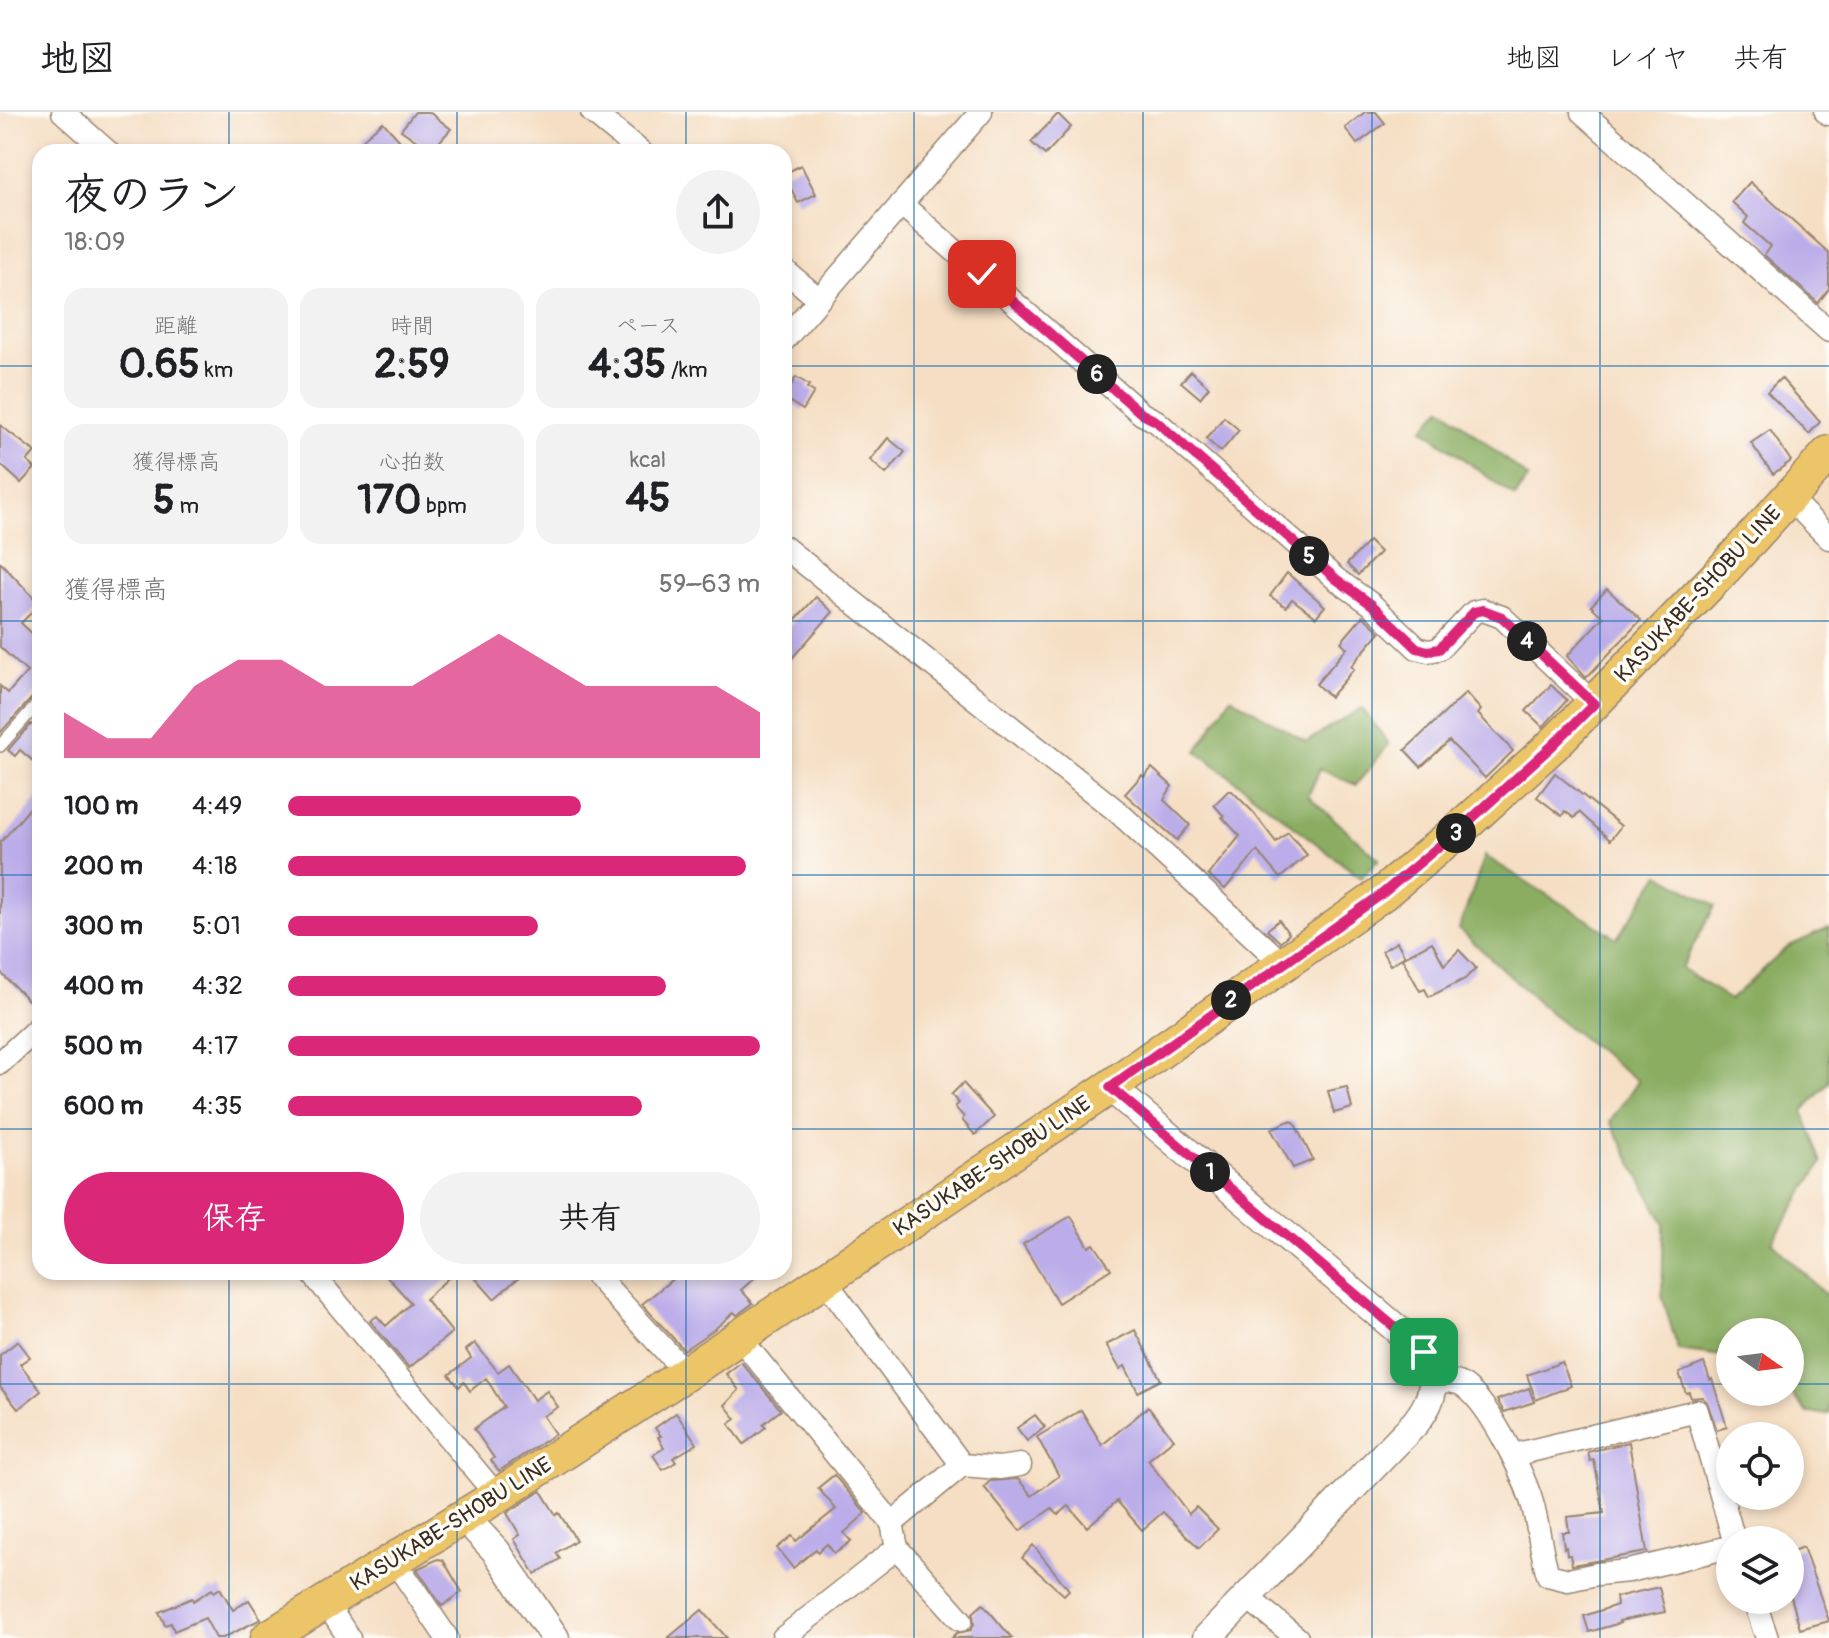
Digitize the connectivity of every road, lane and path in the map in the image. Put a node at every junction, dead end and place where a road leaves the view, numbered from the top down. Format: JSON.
{"nodes":[{"id":1,"x":63,"y":112,"type":"edge"},
{"id":2,"x":592,"y":112,"type":"edge"},
{"id":3,"x":981,"y":112,"type":"edge"},
{"id":4,"x":1582,"y":112,"type":"edge"},
{"id":5,"x":99,"y":144,"type":"edge"},
{"id":6,"x":631,"y":144,"type":"edge"},
{"id":7,"x":901,"y":204,"type":"junction"},
{"id":8,"x":792,"y":277,"type":"edge"},
{"id":9,"x":819,"y":299,"type":"junction"},
{"id":10,"x":792,"y":331,"type":"edge"},
{"id":11,"x":1829,"y":331,"type":"edge"},
{"id":12,"x":1829,"y":453,"type":"edge"},
{"id":13,"x":1789,"y":498,"type":"junction"},
{"id":14,"x":1829,"y":538,"type":"edge"},
{"id":15,"x":792,"y":553,"type":"edge"},
{"id":16,"x":1594,"y":704,"type":"junction"},
{"id":17,"x":32,"y":710,"type":"edge"},
{"id":18,"x":0,"y":746,"type":"edge"},
{"id":19,"x":1282,"y":963,"type":"junction"},
{"id":20,"x":32,"y":1033,"type":"edge"},
{"id":21,"x":0,"y":1063,"type":"edge"},
{"id":22,"x":1110,"y":1087,"type":"junction"},
{"id":23,"x":824,"y":1279,"type":"junction"},
{"id":24,"x":318,"y":1280,"type":"edge"},
{"id":25,"x":600,"y":1280,"type":"edge"},
{"id":26,"x":739,"y":1337,"type":"junction"},
{"id":27,"x":686,"y":1373,"type":"junction"},
{"id":28,"x":1435,"y":1380,"type":"junction"},
{"id":29,"x":1513,"y":1455,"type":"junction"},
{"id":30,"x":962,"y":1465,"type":"junction"},
{"id":31,"x":1020,"y":1465,"type":"dead end"},
{"id":32,"x":497,"y":1496,"type":"junction"},
{"id":33,"x":464,"y":1517,"type":"junction"},
{"id":34,"x":892,"y":1523,"type":"junction"},
{"id":35,"x":1730,"y":1526,"type":"edge"},
{"id":36,"x":897,"y":1548,"type":"junction"},
{"id":37,"x":1716,"y":1550,"type":"edge"},
{"id":38,"x":394,"y":1560,"type":"junction"},
{"id":39,"x":1247,"y":1597,"type":"junction"},
{"id":40,"x":326,"y":1603,"type":"junction"},
{"id":41,"x":1759,"y":1614,"type":"edge"},
{"id":42,"x":961,"y":1620,"type":"dead end"},
{"id":43,"x":268,"y":1638,"type":"edge"},
{"id":44,"x":349,"y":1638,"type":"edge"},
{"id":45,"x":447,"y":1638,"type":"edge"},
{"id":46,"x":555,"y":1638,"type":"edge"},
{"id":47,"x":783,"y":1638,"type":"edge"},
{"id":48,"x":1207,"y":1638,"type":"edge"},
{"id":49,"x":1297,"y":1638,"type":"edge"},
{"id":50,"x":1767,"y":1638,"type":"edge"}],
"edges":[{"from":1,"to":5,"type":"street"},
{"from":2,"to":6,"type":"street"},
{"from":3,"to":7,"type":"street"},
{"from":4,"to":11,"type":"street"},
{"from":7,"to":9,"type":"street"},
{"from":7,"to":16,"type":"street"},
{"from":8,"to":9,"type":"street"},
{"from":9,"to":10,"type":"street"},
{"from":12,"to":13,"type":"main road","name":"KASUKABE-SHOBU LINE"},
{"from":13,"to":14,"type":"street"},
{"from":13,"to":16,"type":"main road","name":"KASUKABE-SHOBU LINE"},
{"from":15,"to":19,"type":"street"},
{"from":16,"to":19,"type":"main road","name":"KASUKABE-SHOBU LINE"},
{"from":17,"to":18,"type":"lane"},
{"from":19,"to":22,"type":"main road","name":"KASUKABE-SHOBU LINE"},
{"from":20,"to":21,"type":"street"},
{"from":22,"to":23,"type":"main road","name":"KASUKABE-SHOBU LINE"},
{"from":22,"to":28,"type":"street"},
{"from":23,"to":26,"type":"main road","name":"KASUKABE-SHOBU LINE"},
{"from":23,"to":30,"type":"street"},
{"from":24,"to":32,"type":"street"},
{"from":25,"to":27,"type":"street"},
{"from":26,"to":27,"type":"main road","name":"KASUKABE-SHOBU LINE"},
{"from":26,"to":34,"type":"street"},
{"from":27,"to":32,"type":"main road","name":"KASUKABE-SHOBU LINE"},
{"from":28,"to":29,"type":"street"},
{"from":28,"to":39,"type":"street"},
{"from":29,"to":35,"type":"street"},
{"from":29,"to":37,"type":"street"},
{"from":30,"to":31,"type":"street"},
{"from":30,"to":34,"type":"street"},
{"from":32,"to":33,"type":"main road","name":"KASUKABE-SHOBU LINE"},
{"from":33,"to":38,"type":"main road","name":"KASUKABE-SHOBU LINE"},
{"from":33,"to":46,"type":"street"},
{"from":34,"to":36,"type":"street"},
{"from":36,"to":42,"type":"street"},
{"from":36,"to":47,"type":"street"},
{"from":38,"to":40,"type":"main road","name":"KASUKABE-SHOBU LINE"},
{"from":38,"to":45,"type":"street"},
{"from":39,"to":48,"type":"street"},
{"from":39,"to":49,"type":"street"},
{"from":40,"to":43,"type":"main road","name":"KASUKABE-SHOBU LINE"},
{"from":40,"to":44,"type":"street"},
{"from":41,"to":50,"type":"street"}]}
